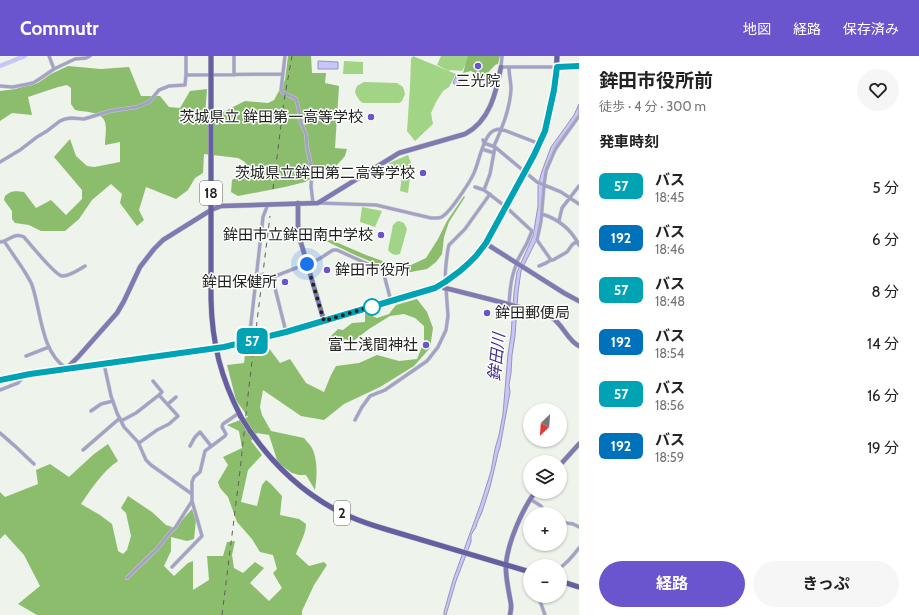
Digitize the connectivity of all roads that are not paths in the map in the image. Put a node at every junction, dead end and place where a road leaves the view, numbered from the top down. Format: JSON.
{"nodes":[{"id":1,"x":49,"y":56,"type":"edge"},
{"id":2,"x":90,"y":56,"type":"edge"},
{"id":3,"x":186,"y":56,"type":"edge"},
{"id":4,"x":211,"y":56,"type":"edge"},
{"id":5,"x":234,"y":56,"type":"edge"},
{"id":6,"x":285,"y":56,"type":"edge"},
{"id":7,"x":502,"y":56,"type":"edge"},
{"id":8,"x":557,"y":56,"type":"edge"},
{"id":9,"x":579,"y":66,"type":"edge"},
{"id":10,"x":557,"y":67,"type":"junction"},
{"id":11,"x":502,"y":68,"type":"junction"},
{"id":12,"x":509,"y":68,"type":"junction"},
{"id":13,"x":54,"y":69,"type":"junction"},
{"id":14,"x":283,"y":74,"type":"junction"},
{"id":15,"x":186,"y":75,"type":"junction"},
{"id":16,"x":211,"y":75,"type":"junction"},
{"id":17,"x":234,"y":75,"type":"junction"},
{"id":18,"x":0,"y":86,"type":"edge"},
{"id":19,"x":579,"y":116,"type":"edge"},
{"id":20,"x":501,"y":129,"type":"junction"},
{"id":21,"x":484,"y":141,"type":"junction"},
{"id":22,"x":540,"y":144,"type":"junction"},
{"id":23,"x":495,"y":146,"type":"junction"},
{"id":24,"x":482,"y":148,"type":"junction"},
{"id":25,"x":494,"y":153,"type":"junction"},
{"id":26,"x":0,"y":162,"type":"edge"},
{"id":27,"x":525,"y":172,"type":"junction"},
{"id":28,"x":543,"y":185,"type":"junction"},
{"id":29,"x":579,"y":186,"type":"edge"},
{"id":30,"x":475,"y":187,"type":"dead end"},
{"id":31,"x":484,"y":190,"type":"junction"},
{"id":32,"x":490,"y":194,"type":"junction"},
{"id":33,"x":570,"y":198,"type":"junction"},
{"id":34,"x":298,"y":203,"type":"junction"},
{"id":35,"x":315,"y":203,"type":"junction"},
{"id":36,"x":268,"y":204,"type":"junction"},
{"id":37,"x":579,"y":204,"type":"edge"},
{"id":38,"x":506,"y":207,"type":"junction"},
{"id":39,"x":211,"y":210,"type":"junction"},
{"id":40,"x":542,"y":214,"type":"junction"},
{"id":41,"x":559,"y":221,"type":"junction"},
{"id":42,"x":532,"y":232,"type":"junction"},
{"id":43,"x":538,"y":234,"type":"junction"},
{"id":44,"x":577,"y":241,"type":"junction"},
{"id":45,"x":2,"y":242,"type":"edge"},
{"id":46,"x":486,"y":243,"type":"junction"},
{"id":47,"x":579,"y":245,"type":"edge"},
{"id":48,"x":551,"y":260,"type":"junction"},
{"id":49,"x":517,"y":263,"type":"junction"},
{"id":50,"x":307,"y":264,"type":"junction"},
{"id":51,"x":85,"y":266,"type":"dead end"},
{"id":52,"x":539,"y":266,"type":"dead end"},
{"id":53,"x":258,"y":275,"type":"junction"},
{"id":54,"x":273,"y":277,"type":"junction"},
{"id":55,"x":444,"y":283,"type":"junction"},
{"id":56,"x":446,"y":288,"type":"junction"},
{"id":57,"x":391,"y":301,"type":"junction"},
{"id":58,"x":579,"y":302,"type":"edge"},
{"id":59,"x":509,"y":304,"type":"junction"},
{"id":60,"x":324,"y":321,"type":"junction"},
{"id":61,"x":286,"y":332,"type":"junction"},
{"id":62,"x":250,"y":341,"type":"junction"},
{"id":63,"x":579,"y":346,"type":"edge"},
{"id":64,"x":48,"y":347,"type":"junction"},
{"id":65,"x":216,"y":349,"type":"junction"},
{"id":66,"x":26,"y":356,"type":"dead end"},
{"id":67,"x":104,"y":364,"type":"junction"},
{"id":68,"x":66,"y":369,"type":"junction"},
{"id":69,"x":25,"y":374,"type":"junction"},
{"id":70,"x":0,"y":380,"type":"edge"},
{"id":71,"x":153,"y":382,"type":"dead end"},
{"id":72,"x":0,"y":390,"type":"edge"},
{"id":73,"x":160,"y":395,"type":"junction"},
{"id":74,"x":176,"y":397,"type":"dead end"},
{"id":75,"x":113,"y":401,"type":"junction"},
{"id":76,"x":168,"y":404,"type":"junction"},
{"id":77,"x":91,"y":411,"type":"dead end"},
{"id":78,"x":240,"y":415,"type":"junction"},
{"id":79,"x":120,"y":419,"type":"junction"},
{"id":80,"x":356,"y":420,"type":"dead end"},
{"id":81,"x":0,"y":433,"type":"edge"},
{"id":82,"x":139,"y":443,"type":"junction"},
{"id":83,"x":579,"y":444,"type":"edge"},
{"id":84,"x":190,"y":446,"type":"dead end"},
{"id":85,"x":211,"y":446,"type":"junction"},
{"id":86,"x":83,"y":450,"type":"dead end"},
{"id":87,"x":567,"y":457,"type":"edge"},
{"id":88,"x":34,"y":464,"type":"dead end"},
{"id":89,"x":192,"y":494,"type":"junction"},
{"id":90,"x":530,"y":499,"type":"joint"},
{"id":91,"x":192,"y":501,"type":"junction"},
{"id":92,"x":542,"y":507,"type":"edge"},
{"id":93,"x":567,"y":523,"type":"edge"},
{"id":94,"x":579,"y":527,"type":"edge"},
{"id":95,"x":579,"y":548,"type":"edge"},
{"id":96,"x":567,"y":563,"type":"edge"},
{"id":97,"x":506,"y":565,"type":"junction"},
{"id":98,"x":172,"y":566,"type":"dead end"},
{"id":99,"x":523,"y":570,"type":"edge"},
{"id":100,"x":127,"y":578,"type":"dead end"},
{"id":101,"x":567,"y":583,"type":"edge"},
{"id":102,"x":579,"y":587,"type":"edge"},
{"id":103,"x":541,"y":603,"type":"edge"},
{"id":104,"x":510,"y":615,"type":"edge"},
{"id":105,"x":545,"y":615,"type":"edge"}],
"edges":[{"from":1,"to":13,"type":"street"},
{"from":2,"to":13,"type":"street"},
{"from":3,"to":15,"type":"street"},
{"from":4,"to":16,"type":"main road","number":"18"},
{"from":5,"to":17,"type":"street"},
{"from":6,"to":14,"type":"street"},
{"from":7,"to":11,"type":"street"},
{"from":8,"to":10,"type":"main road"},
{"from":9,"to":10,"type":"main road"},
{"from":10,"to":12,"type":"street"},
{"from":10,"to":22,"type":"main road"},
{"from":11,"to":12,"type":"street"},
{"from":11,"to":35,"type":"street"},
{"from":12,"to":20,"type":"street"},
{"from":13,"to":18,"type":"street"},
{"from":14,"to":17,"type":"street"},
{"from":14,"to":35,"type":"street"},
{"from":15,"to":16,"type":"street"},
{"from":15,"to":26,"type":"street"},
{"from":16,"to":17,"type":"street"},
{"from":16,"to":39,"type":"main road","number":"18"},
{"from":19,"to":28,"type":"street"},
{"from":20,"to":21,"type":"street"},
{"from":20,"to":22,"type":"street"},
{"from":20,"to":23,"type":"street"},
{"from":21,"to":23,"type":"street"},
{"from":21,"to":24,"type":"street"},
{"from":22,"to":27,"type":"main road"},
{"from":23,"to":25,"type":"street"},
{"from":23,"to":27,"type":"street"},
{"from":24,"to":25,"type":"street"},
{"from":24,"to":35,"type":"street"},
{"from":25,"to":31,"type":"street"},
{"from":27,"to":28,"type":"street"},
{"from":27,"to":38,"type":"main road"},
{"from":28,"to":33,"type":"street"},
{"from":28,"to":40,"type":"street"},
{"from":29,"to":33,"type":"street"},
{"from":30,"to":31,"type":"street"},
{"from":31,"to":32,"type":"street"},
{"from":32,"to":38,"type":"street"},
{"from":32,"to":55,"type":"street"},
{"from":33,"to":37,"type":"street"},
{"from":33,"to":41,"type":"street"},
{"from":34,"to":35,"type":"street"},
{"from":34,"to":36,"type":"street"},
{"from":34,"to":50,"type":"street"},
{"from":36,"to":39,"type":"street"},
{"from":36,"to":53,"type":"street"},
{"from":38,"to":42,"type":"street"},
{"from":38,"to":46,"type":"main road"},
{"from":39,"to":65,"type":"main road","number":"18"},
{"from":39,"to":68,"type":"street"},
{"from":40,"to":41,"type":"street"},
{"from":40,"to":43,"type":"street"},
{"from":41,"to":44,"type":"street"},
{"from":42,"to":43,"type":"street"},
{"from":42,"to":49,"type":"street"},
{"from":43,"to":48,"type":"street"},
{"from":44,"to":47,"type":"street"},
{"from":44,"to":48,"type":"street"},
{"from":45,"to":51,"type":"street"},
{"from":45,"to":64,"type":"street"},
{"from":46,"to":49,"type":"street"},
{"from":46,"to":55,"type":"main road"},
{"from":48,"to":52,"type":"street"},
{"from":49,"to":58,"type":"street"},
{"from":49,"to":59,"type":"street"},
{"from":50,"to":54,"type":"street"},
{"from":50,"to":57,"type":"street"},
{"from":50,"to":60,"type":"street"},
{"from":53,"to":54,"type":"street","bridge":true},
{"from":53,"to":62,"type":"street"},
{"from":54,"to":61,"type":"street"},
{"from":55,"to":56,"type":"street"},
{"from":55,"to":57,"type":"main road"},
{"from":56,"to":59,"type":"street"},
{"from":56,"to":80,"type":"street"},
{"from":57,"to":60,"type":"main road"},
{"from":59,"to":63,"type":"street"},
{"from":60,"to":61,"type":"main road"},
{"from":61,"to":62,"type":"main road","bridge":true},
{"from":62,"to":65,"type":"main road"},
{"from":64,"to":66,"type":"street"},
{"from":64,"to":68,"type":"street"},
{"from":65,"to":67,"type":"main road"},
{"from":65,"to":78,"type":"main road","number":"2"},
{"from":67,"to":68,"type":"main road"},
{"from":67,"to":75,"type":"street"},
{"from":68,"to":69,"type":"main road"},
{"from":69,"to":70,"type":"main road"},
{"from":69,"to":72,"type":"street"},
{"from":71,"to":73,"type":"street"},
{"from":73,"to":76,"type":"street"},
{"from":73,"to":79,"type":"street"},
{"from":74,"to":76,"type":"street"},
{"from":75,"to":77,"type":"street"},
{"from":75,"to":79,"type":"street"},
{"from":76,"to":82,"type":"street"},
{"from":78,"to":85,"type":"street"},
{"from":78,"to":97,"type":"main road","number":"2","bridge":true},
{"from":79,"to":82,"type":"street"},
{"from":79,"to":86,"type":"street"},
{"from":81,"to":88,"type":"street"},
{"from":82,"to":89,"type":"street"},
{"from":83,"to":87,"type":"street"},
{"from":84,"to":85,"type":"street"},
{"from":85,"to":89,"type":"street"},
{"from":89,"to":91,"type":"street"},
{"from":90,"to":92,"type":"street"},
{"from":90,"to":97,"type":"street"},
{"from":91,"to":98,"type":"street"},
{"from":91,"to":100,"type":"street"},
{"from":93,"to":94,"type":"street"},
{"from":95,"to":96,"type":"street"},
{"from":97,"to":99,"type":"main road","number":"2"},
{"from":97,"to":104,"type":"street"},
{"from":101,"to":102,"type":"main road"},
{"from":103,"to":105,"type":"street"}]}
